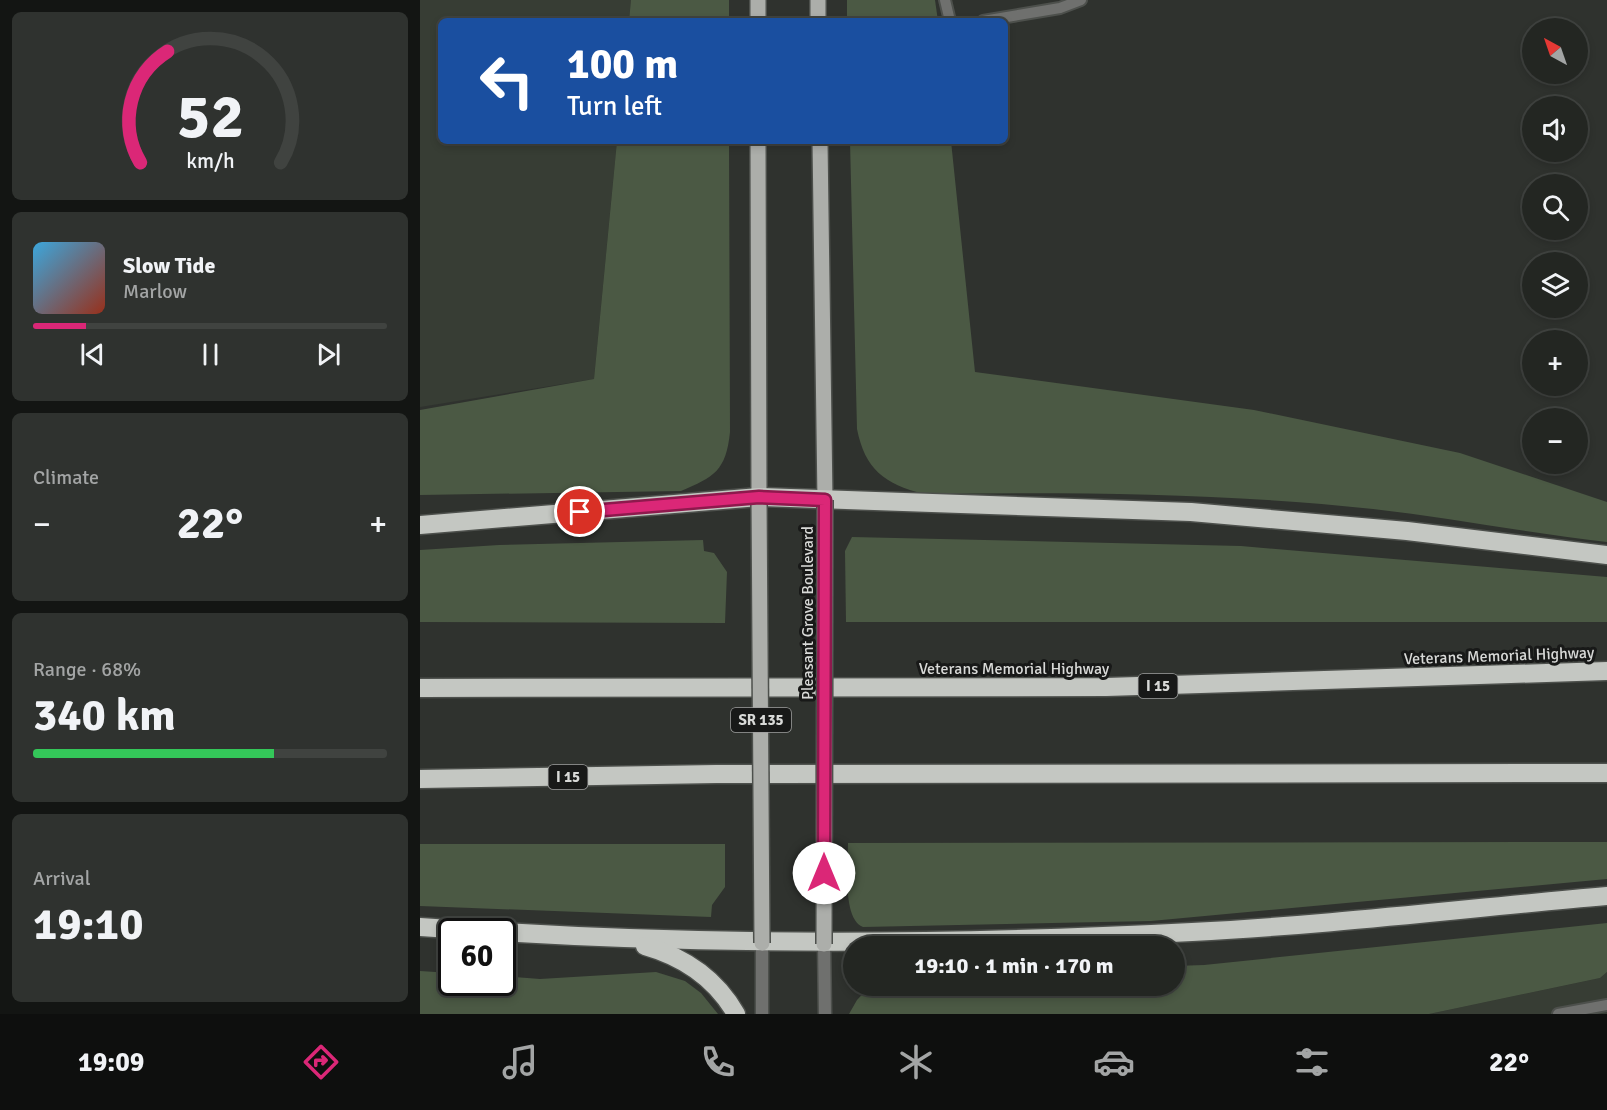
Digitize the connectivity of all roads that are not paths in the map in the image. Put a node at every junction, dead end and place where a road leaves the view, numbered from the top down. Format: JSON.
{"nodes":[{"id":1,"x":758,"y":0,"type":"edge"},
{"id":2,"x":818,"y":0,"type":"edge"},
{"id":3,"x":945,"y":0,"type":"edge"},
{"id":4,"x":1081,"y":0,"type":"edge"},
{"id":5,"x":758,"y":18,"type":"edge"},
{"id":6,"x":818,"y":18,"type":"edge"},
{"id":7,"x":949,"y":18,"type":"edge"},
{"id":8,"x":1001,"y":18,"type":"edge"},
{"id":9,"x":758,"y":144,"type":"edge"},
{"id":10,"x":820,"y":144,"type":"edge"},
{"id":11,"x":759,"y":497,"type":"junction"},
{"id":12,"x":825,"y":500,"type":"junction"},
{"id":13,"x":420,"y":525,"type":"edge"},
{"id":14,"x":1607,"y":555,"type":"edge"},
{"id":15,"x":1607,"y":671,"type":"edge"},
{"id":16,"x":420,"y":688,"type":"edge"},
{"id":17,"x":1607,"y":773,"type":"edge"},
{"id":18,"x":420,"y":779,"type":"edge"},
{"id":19,"x":1607,"y":896,"type":"edge"},
{"id":20,"x":420,"y":927,"type":"edge"},
{"id":21,"x":438,"y":928,"type":"edge"},
{"id":22,"x":516,"y":933,"type":"edge"},
{"id":23,"x":621,"y":939,"type":"junction"},
{"id":24,"x":762,"y":943,"type":"junction"},
{"id":25,"x":824,"y":944,"type":"junction"},
{"id":26,"x":1607,"y":1005,"type":"edge"},
{"id":27,"x":736,"y":1014,"type":"edge"},
{"id":28,"x":762,"y":1014,"type":"edge"},
{"id":29,"x":825,"y":1014,"type":"edge"},
{"id":30,"x":1558,"y":1014,"type":"edge"}],
"edges":[{"from":1,"to":5,"type":"main road"},
{"from":2,"to":6,"type":"main road"},
{"from":3,"to":7,"type":"lane"},
{"from":4,"to":8,"type":"lane"},
{"from":9,"to":11,"type":"main road","number":"SR 135"},
{"from":10,"to":12,"type":"main road","name":"Pleasant Grove Boulevard"},
{"from":11,"to":12,"type":"highway"},
{"from":11,"to":13,"type":"highway"},
{"from":11,"to":24,"type":"main road","number":"SR 135","bridge":true},
{"from":12,"to":14,"type":"highway"},
{"from":12,"to":25,"type":"main road","name":"Pleasant Grove Boulevard","bridge":true},
{"from":15,"to":16,"type":"highway","name":"Veterans Memorial Highway","number":"I 15"},
{"from":17,"to":18,"type":"highway","number":"I 15"},
{"from":19,"to":25,"type":"highway"},
{"from":20,"to":21,"type":"highway"},
{"from":22,"to":23,"type":"highway"},
{"from":23,"to":24,"type":"highway"},
{"from":23,"to":27,"type":"highway"},
{"from":24,"to":25,"type":"highway"},
{"from":24,"to":28,"type":"street","number":"SR 135"},
{"from":25,"to":29,"type":"street","name":"Pleasant Grove Boulevard"},
{"from":26,"to":30,"type":"lane"}]}
